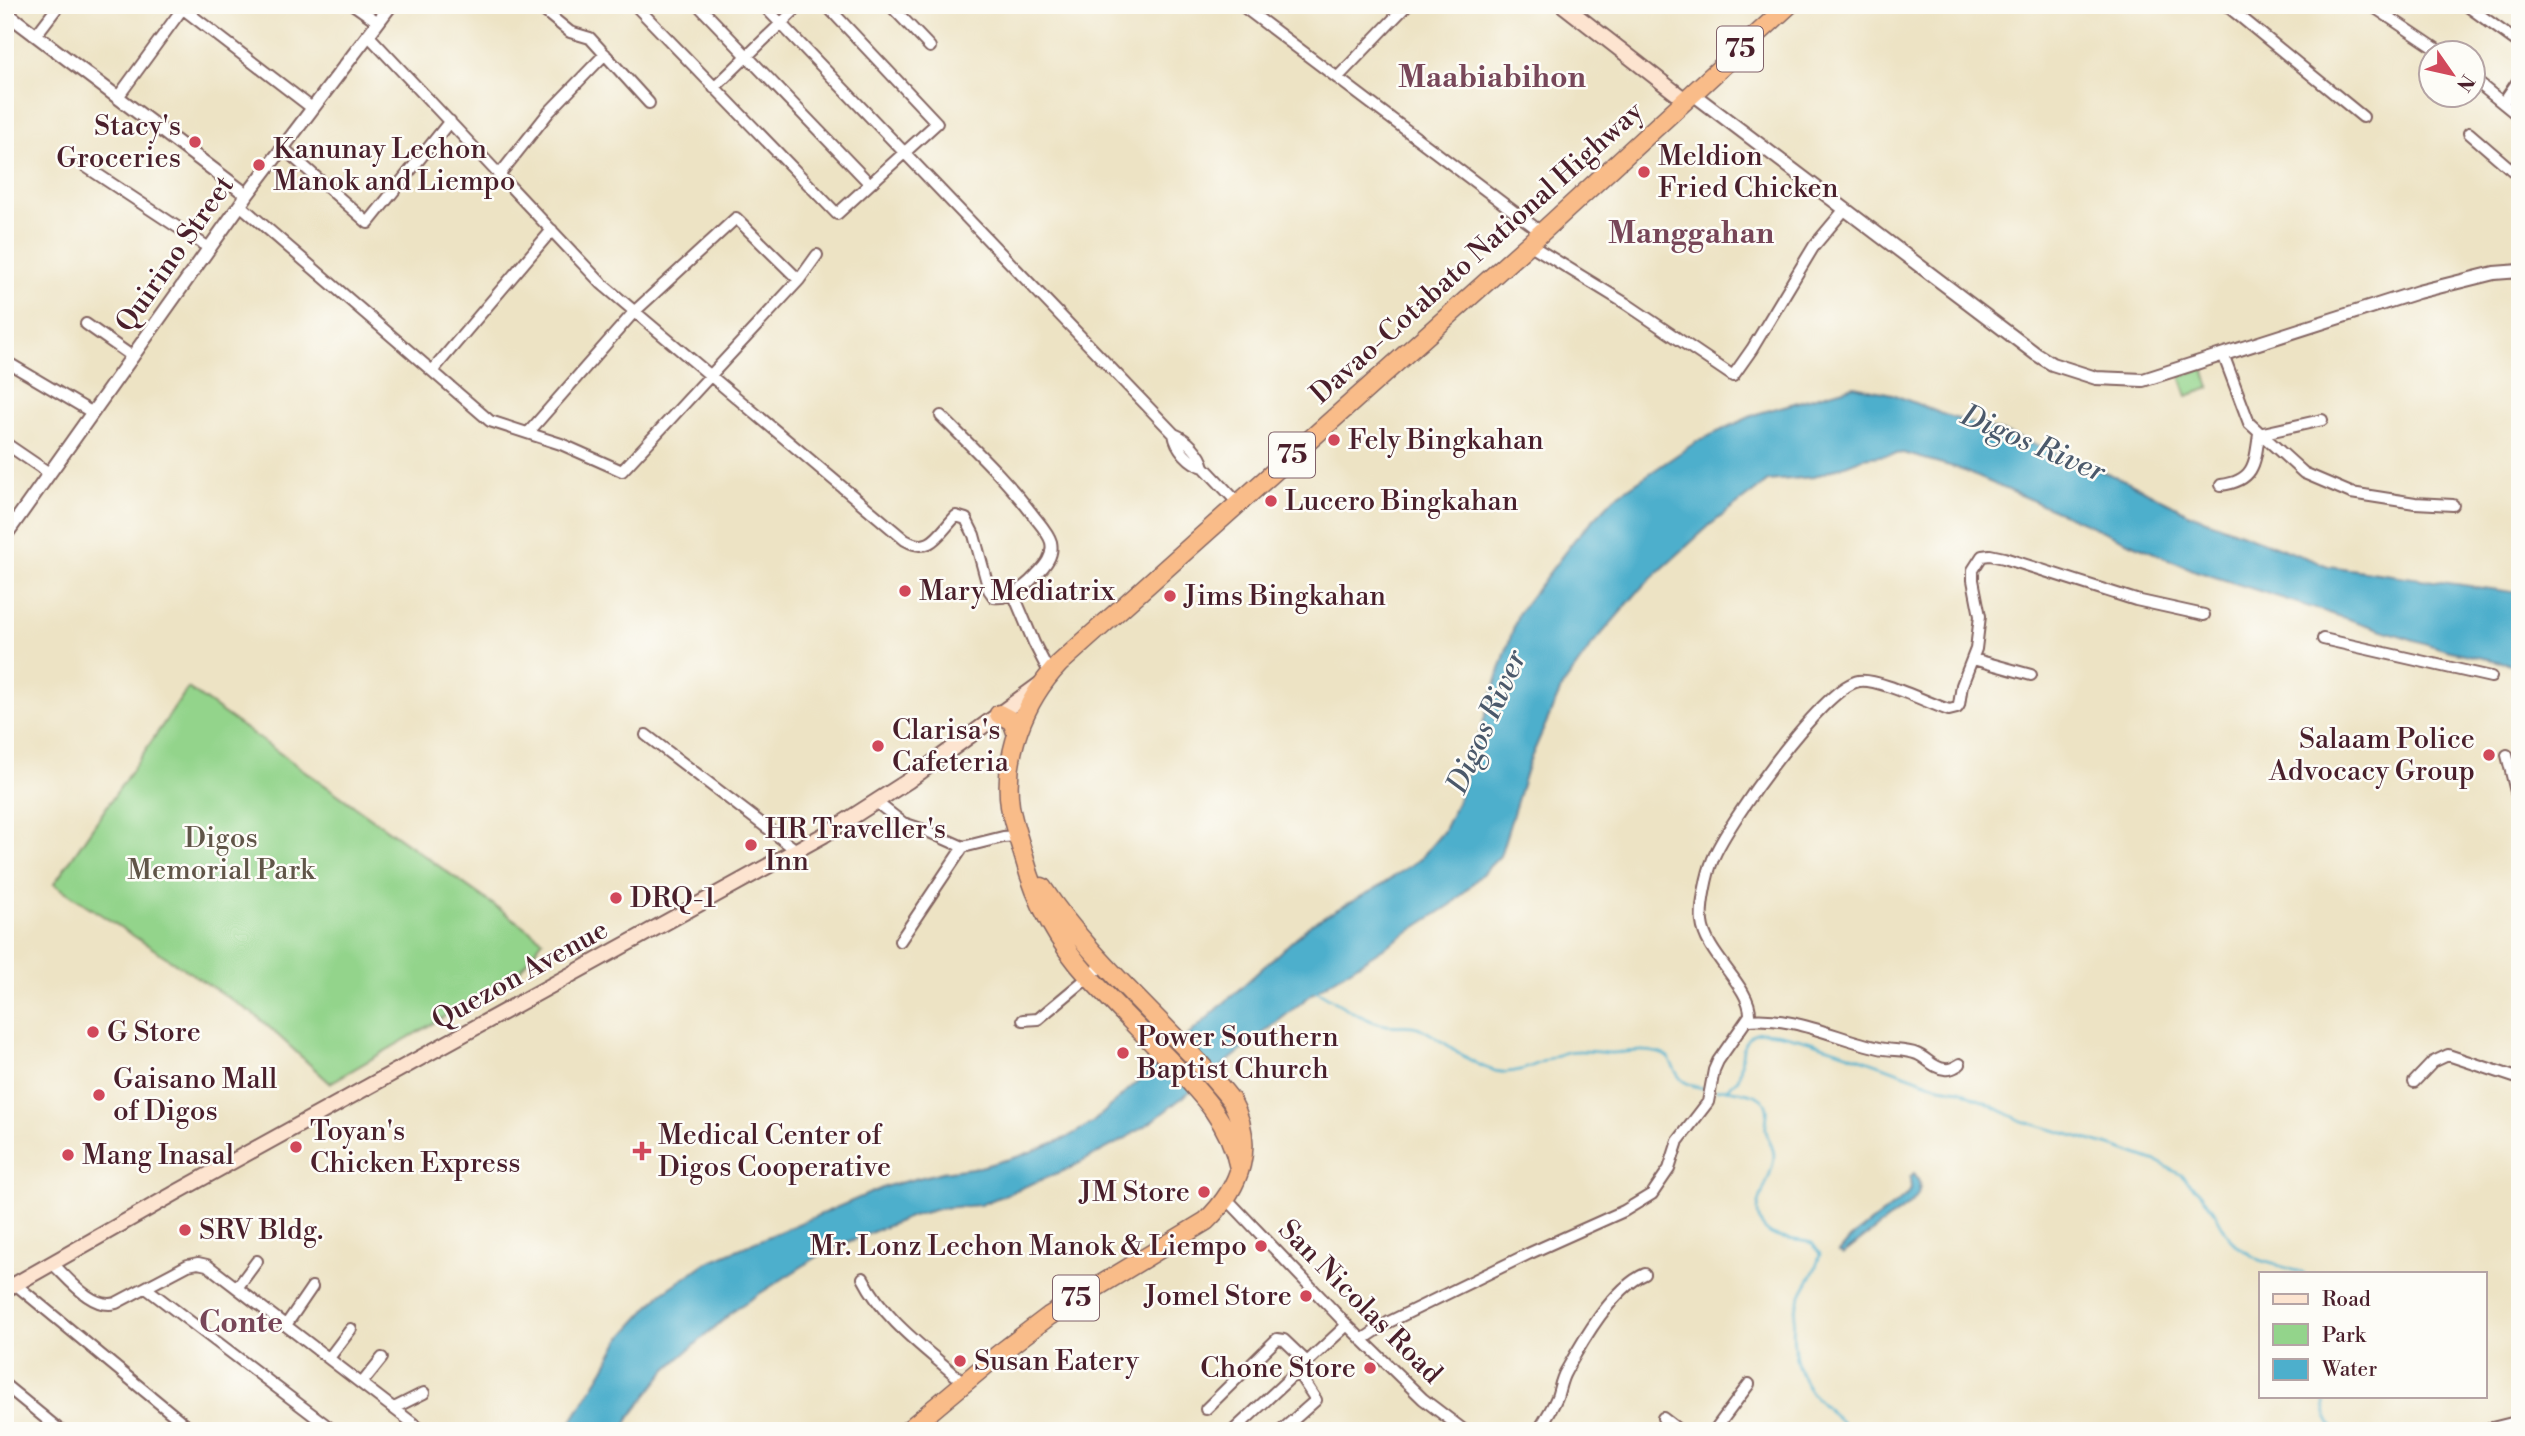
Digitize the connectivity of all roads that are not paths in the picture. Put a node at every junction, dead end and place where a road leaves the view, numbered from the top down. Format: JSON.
{"nodes":[{"id":1,"x":59,"y":5,"type":"edge"},
{"id":2,"x":354,"y":5,"type":"edge"},
{"id":3,"x":391,"y":5,"type":"edge"},
{"id":4,"x":537,"y":5,"type":"edge"},
{"id":5,"x":635,"y":5,"type":"edge"},
{"id":6,"x":698,"y":5,"type":"edge"},
{"id":7,"x":763,"y":5,"type":"edge"},
{"id":8,"x":800,"y":5,"type":"edge"},
{"id":9,"x":827,"y":5,"type":"edge"},
{"id":10,"x":890,"y":5,"type":"edge"},
{"id":11,"x":1241,"y":5,"type":"edge"},
{"id":12,"x":1407,"y":5,"type":"edge"},
{"id":13,"x":1563,"y":5,"type":"edge"},
{"id":14,"x":1789,"y":5,"type":"edge"},
{"id":15,"x":2226,"y":5,"type":"edge"},
{"id":16,"x":2371,"y":5,"type":"edge"},
{"id":17,"x":2466,"y":5,"type":"edge"},
{"id":18,"x":184,"y":7,"type":"edge"},
{"id":19,"x":2389,"y":10,"type":"edge"},
{"id":20,"x":5,"y":12,"type":"edge"},
{"id":21,"x":377,"y":22,"type":"junction"},
{"id":22,"x":781,"y":24,"type":"junction"},
{"id":23,"x":36,"y":35,"type":"junction"},
{"id":24,"x":368,"y":35,"type":"junction"},
{"id":25,"x":2424,"y":38,"type":"edge"},
{"id":26,"x":2520,"y":44,"type":"edge"},
{"id":27,"x":930,"y":47,"type":"dead end"},
{"id":28,"x":605,"y":54,"type":"junction"},
{"id":29,"x":747,"y":57,"type":"junction"},
{"id":30,"x":1336,"y":78,"type":"junction"},
{"id":31,"x":2520,"y":78,"type":"edge"},
{"id":32,"x":714,"y":88,"type":"junction"},
{"id":33,"x":2486,"y":89,"type":"edge"},
{"id":34,"x":118,"y":97,"type":"junction"},
{"id":35,"x":1689,"y":97,"type":"junction"},
{"id":36,"x":649,"y":103,"type":"dead end"},
{"id":37,"x":2503,"y":103,"type":"junction"},
{"id":38,"x":312,"y":107,"type":"junction"},
{"id":39,"x":2363,"y":117,"type":"dead end"},
{"id":40,"x":2520,"y":117,"type":"edge"},
{"id":41,"x":450,"y":121,"type":"junction"},
{"id":42,"x":2469,"y":133,"type":"dead end"},
{"id":43,"x":282,"y":148,"type":"junction"},
{"id":44,"x":903,"y":153,"type":"junction"},
{"id":45,"x":85,"y":166,"type":"dead end"},
{"id":46,"x":499,"y":174,"type":"junction"},
{"id":47,"x":2520,"y":177,"type":"edge"},
{"id":48,"x":870,"y":184,"type":"junction"},
{"id":49,"x":244,"y":200,"type":"junction"},
{"id":50,"x":1845,"y":209,"type":"junction"},
{"id":51,"x":552,"y":230,"type":"junction"},
{"id":52,"x":1535,"y":238,"type":"junction"},
{"id":53,"x":209,"y":248,"type":"junction"},
{"id":54,"x":817,"y":256,"type":"dead end"},
{"id":55,"x":2520,"y":271,"type":"edge"},
{"id":56,"x":799,"y":280,"type":"junction"},
{"id":57,"x":634,"y":313,"type":"junction"},
{"id":58,"x":86,"y":324,"type":"dead end"},
{"id":59,"x":2223,"y":354,"type":"junction"},
{"id":60,"x":133,"y":357,"type":"junction"},
{"id":61,"x":5,"y":361,"type":"edge"},
{"id":62,"x":433,"y":370,"type":"junction"},
{"id":63,"x":709,"y":375,"type":"junction"},
{"id":64,"x":93,"y":413,"type":"junction"},
{"id":65,"x":941,"y":416,"type":"dead end"},
{"id":66,"x":2322,"y":420,"type":"dead end"},
{"id":67,"x":528,"y":433,"type":"junction"},
{"id":68,"x":2259,"y":434,"type":"junction"},
{"id":69,"x":5,"y":443,"type":"edge"},
{"id":70,"x":49,"y":473,"type":"junction"},
{"id":71,"x":2221,"y":485,"type":"dead end"},
{"id":72,"x":1238,"y":503,"type":"junction"},
{"id":73,"x":2453,"y":505,"type":"dead end"},
{"id":74,"x":5,"y":536,"type":"edge"},
{"id":75,"x":1013,"y":593,"type":"junction"},
{"id":76,"x":2204,"y":615,"type":"dead end"},
{"id":77,"x":2323,"y":639,"type":"dead end"},
{"id":78,"x":1973,"y":659,"type":"junction"},
{"id":79,"x":2031,"y":675,"type":"dead end"},
{"id":80,"x":2491,"y":677,"type":"dead end"},
{"id":81,"x":1047,"y":678,"type":"junction"},
{"id":82,"x":999,"y":714,"type":"junction"},
{"id":83,"x":646,"y":735,"type":"dead end"},
{"id":84,"x":1017,"y":735,"type":"junction"},
{"id":85,"x":2507,"y":755,"type":"dead end"},
{"id":86,"x":876,"y":802,"type":"junction"},
{"id":87,"x":2520,"y":808,"type":"edge"},
{"id":88,"x":1017,"y":836,"type":"junction"},
{"id":89,"x":963,"y":847,"type":"junction"},
{"id":90,"x":796,"y":850,"type":"junction"},
{"id":91,"x":1023,"y":854,"type":"junction"},
{"id":92,"x":900,"y":941,"type":"dead end"},
{"id":93,"x":1104,"y":964,"type":"junction"},
{"id":94,"x":1089,"y":977,"type":"junction"},
{"id":95,"x":1023,"y":1020,"type":"dead end"},
{"id":96,"x":1748,"y":1020,"type":"junction"},
{"id":97,"x":1162,"y":1040,"type":"junction"},
{"id":98,"x":1960,"y":1064,"type":"dead end"},
{"id":99,"x":2520,"y":1079,"type":"edge"},
{"id":100,"x":2414,"y":1082,"type":"dead end"},
{"id":101,"x":1227,"y":1199,"type":"junction"},
{"id":102,"x":257,"y":1261,"type":"dead end"},
{"id":103,"x":52,"y":1263,"type":"junction"},
{"id":104,"x":1645,"y":1274,"type":"dead end"},
{"id":105,"x":863,"y":1278,"type":"dead end"},
{"id":106,"x":10,"y":1287,"type":"edge"},
{"id":107,"x":312,"y":1287,"type":"dead end"},
{"id":108,"x":146,"y":1288,"type":"junction"},
{"id":109,"x":237,"y":1288,"type":"junction"},
{"id":110,"x":286,"y":1325,"type":"junction"},
{"id":111,"x":1347,"y":1325,"type":"junction"},
{"id":112,"x":351,"y":1329,"type":"dead end"},
{"id":113,"x":1362,"y":1340,"type":"junction"},
{"id":114,"x":329,"y":1358,"type":"junction"},
{"id":115,"x":382,"y":1359,"type":"dead end"},
{"id":116,"x":1307,"y":1362,"type":"junction"},
{"id":117,"x":1297,"y":1371,"type":"junction"},
{"id":118,"x":362,"y":1383,"type":"junction"},
{"id":119,"x":964,"y":1383,"type":"junction"},
{"id":120,"x":1749,"y":1384,"type":"dead end"},
{"id":121,"x":5,"y":1385,"type":"edge"},
{"id":122,"x":424,"y":1393,"type":"dead end"},
{"id":123,"x":394,"y":1408,"type":"junction"},
{"id":124,"x":1206,"y":1409,"type":"dead end"},
{"id":125,"x":1663,"y":1418,"type":"dead end"},
{"id":126,"x":2520,"y":1421,"type":"edge"},
{"id":127,"x":1464,"y":1430,"type":"edge"},
{"id":128,"x":61,"y":1431,"type":"edge"},
{"id":129,"x":193,"y":1431,"type":"edge"},
{"id":130,"x":334,"y":1431,"type":"edge"},
{"id":131,"x":423,"y":1431,"type":"edge"},
{"id":132,"x":907,"y":1431,"type":"edge"},
{"id":133,"x":1233,"y":1431,"type":"edge"},
{"id":134,"x":1281,"y":1431,"type":"edge"},
{"id":135,"x":1538,"y":1431,"type":"edge"},
{"id":136,"x":1681,"y":1431,"type":"edge"},
{"id":137,"x":1714,"y":1431,"type":"edge"},
{"id":138,"x":2480,"y":1431,"type":"edge"}],
"edges":[{"from":1,"to":23,"type":"street"},
{"from":2,"to":21,"type":"street"},
{"from":3,"to":21,"type":"street","name":"Quirino Street"},
{"from":4,"to":28,"type":"street"},
{"from":5,"to":32,"type":"street"},
{"from":6,"to":29,"type":"street"},
{"from":7,"to":22,"type":"street"},
{"from":8,"to":22,"type":"street"},
{"from":9,"to":44,"type":"street"},
{"from":10,"to":27,"type":"street"},
{"from":11,"to":30,"type":"street"},
{"from":12,"to":30,"type":"street"},
{"from":13,"to":35,"type":"main road"},
{"from":14,"to":35,"type":"highway","name":"Davao-Cotabato National Highway","number":"75"},
{"from":15,"to":39,"type":"street"},
{"from":16,"to":19,"type":"street"},
{"from":17,"to":26,"type":"street"},
{"from":18,"to":34,"type":"street"},
{"from":18,"to":38,"type":"street"},
{"from":19,"to":25,"type":"street"},
{"from":20,"to":23,"type":"street"},
{"from":21,"to":24,"type":"street","name":"Quirino Street"},
{"from":22,"to":29,"type":"street"},
{"from":22,"to":44,"type":"street"},
{"from":23,"to":34,"type":"street"},
{"from":24,"to":38,"type":"street","name":"Quirino Street"},
{"from":24,"to":41,"type":"street"},
{"from":28,"to":36,"type":"street"},
{"from":28,"to":46,"type":"street"},
{"from":29,"to":32,"type":"street"},
{"from":29,"to":48,"type":"street"},
{"from":30,"to":52,"type":"street"},
{"from":31,"to":37,"type":"street"},
{"from":32,"to":48,"type":"street"},
{"from":33,"to":37,"type":"street"},
{"from":34,"to":49,"type":"street"},
{"from":35,"to":50,"type":"street"},
{"from":35,"to":52,"type":"highway","name":"Davao-Cotabato National Highway","number":"75"},
{"from":37,"to":40,"type":"street"},
{"from":38,"to":43,"type":"street","name":"Quirino Street"},
{"from":41,"to":43,"type":"street"},
{"from":41,"to":46,"type":"street"},
{"from":42,"to":47,"type":"street"},
{"from":43,"to":49,"type":"street","name":"Quirino Street"},
{"from":44,"to":48,"type":"street"},
{"from":44,"to":72,"type":"street"},
{"from":45,"to":53,"type":"street"},
{"from":46,"to":51,"type":"street"},
{"from":49,"to":53,"type":"street","name":"Quirino Street"},
{"from":49,"to":62,"type":"street"},
{"from":50,"to":52,"type":"street"},
{"from":50,"to":59,"type":"street"},
{"from":51,"to":57,"type":"street"},
{"from":51,"to":62,"type":"street"},
{"from":52,"to":72,"type":"highway","name":"Davao-Cotabato National Highway","number":"75"},
{"from":53,"to":60,"type":"street","name":"Quirino Street"},
{"from":54,"to":56,"type":"street"},
{"from":55,"to":59,"type":"street"},
{"from":56,"to":57,"type":"street"},
{"from":56,"to":63,"type":"street"},
{"from":57,"to":63,"type":"street"},
{"from":57,"to":67,"type":"street"},
{"from":58,"to":60,"type":"street"},
{"from":59,"to":68,"type":"street"},
{"from":60,"to":64,"type":"street","name":"Quirino Street"},
{"from":61,"to":64,"type":"street"},
{"from":62,"to":67,"type":"street"},
{"from":63,"to":67,"type":"street"},
{"from":63,"to":75,"type":"street"},
{"from":64,"to":70,"type":"street","name":"Quirino Street"},
{"from":65,"to":75,"type":"street"},
{"from":66,"to":68,"type":"street"},
{"from":68,"to":71,"type":"street"},
{"from":68,"to":73,"type":"street"},
{"from":69,"to":70,"type":"street"},
{"from":70,"to":74,"type":"street","name":"Quirino Street"},
{"from":72,"to":81,"type":"highway","name":"Davao-Cotabato National Highway","number":"75"},
{"from":75,"to":81,"type":"street"},
{"from":76,"to":78,"type":"street"},
{"from":77,"to":80,"type":"street"},
{"from":78,"to":79,"type":"street"},
{"from":78,"to":96,"type":"street"},
{"from":81,"to":82,"type":"main road","name":"Quezon Avenue"},
{"from":81,"to":84,"type":"highway","number":"75"},
{"from":82,"to":84,"type":"highway"},
{"from":82,"to":86,"type":"main road","name":"Quezon Avenue"},
{"from":83,"to":90,"type":"street"},
{"from":84,"to":88,"type":"highway","number":"75"},
{"from":85,"to":87,"type":"street"},
{"from":86,"to":89,"type":"street"},
{"from":86,"to":90,"type":"main road","name":"Quezon Avenue"},
{"from":88,"to":89,"type":"street"},
{"from":88,"to":91,"type":"highway","number":"75"},
{"from":89,"to":92,"type":"street"},
{"from":90,"to":103,"type":"main road","name":"Quezon Avenue"},
{"from":91,"to":93,"type":"highway","number":"75"},
{"from":91,"to":94,"type":"highway","number":"75"},
{"from":93,"to":94,"type":"street"},
{"from":93,"to":97,"type":"highway","number":"75"},
{"from":94,"to":95,"type":"street"},
{"from":94,"to":97,"type":"highway","number":"75"},
{"from":96,"to":98,"type":"street"},
{"from":96,"to":113,"type":"street"},
{"from":97,"to":101,"type":"highway","number":"75"},
{"from":99,"to":100,"type":"street"},
{"from":101,"to":111,"type":"street","name":"San Nicolas Road"},
{"from":101,"to":119,"type":"highway","number":"75"},
{"from":102,"to":109,"type":"street"},
{"from":103,"to":106,"type":"main road","name":"Quezon Avenue"},
{"from":103,"to":108,"type":"street"},
{"from":104,"to":135,"type":"street"},
{"from":105,"to":119,"type":"street"},
{"from":106,"to":129,"type":"street"},
{"from":107,"to":110,"type":"street"},
{"from":108,"to":109,"type":"street"},
{"from":108,"to":130,"type":"street"},
{"from":109,"to":110,"type":"street"},
{"from":110,"to":114,"type":"street"},
{"from":111,"to":113,"type":"street","name":"San Nicolas Road"},
{"from":111,"to":116,"type":"street"},
{"from":112,"to":114,"type":"street"},
{"from":113,"to":127,"type":"street","name":"San Nicolas Road"},
{"from":114,"to":118,"type":"street"},
{"from":115,"to":118,"type":"street"},
{"from":116,"to":117,"type":"street"},
{"from":116,"to":124,"type":"street"},
{"from":117,"to":133,"type":"street"},
{"from":117,"to":134,"type":"street"},
{"from":118,"to":123,"type":"street"},
{"from":119,"to":132,"type":"highway","number":"75"},
{"from":120,"to":137,"type":"street"},
{"from":121,"to":128,"type":"street"},
{"from":122,"to":123,"type":"street"},
{"from":123,"to":131,"type":"street"},
{"from":125,"to":136,"type":"street"},
{"from":126,"to":138,"type":"street"}]}
